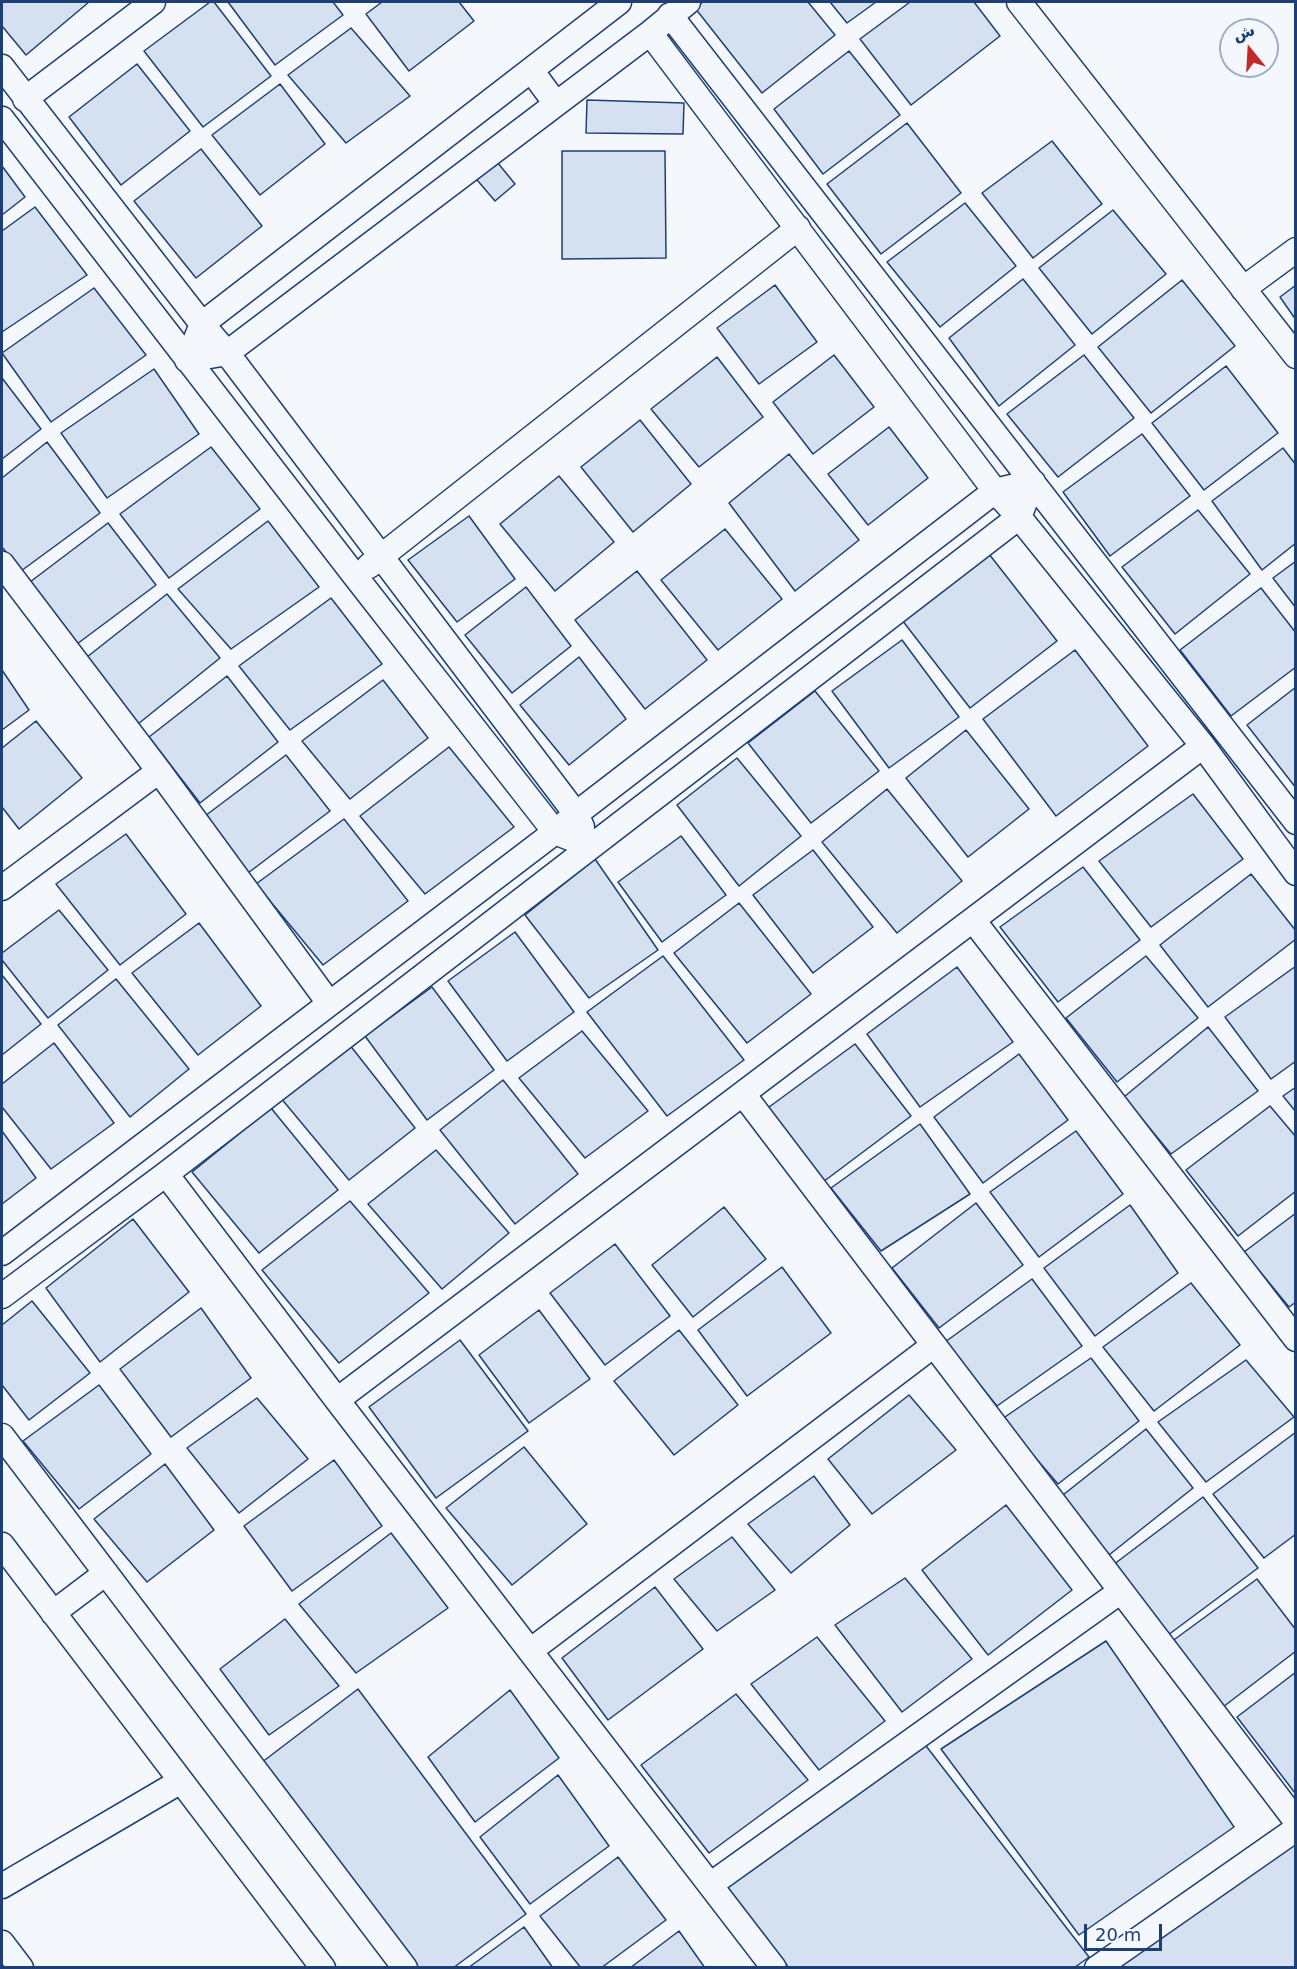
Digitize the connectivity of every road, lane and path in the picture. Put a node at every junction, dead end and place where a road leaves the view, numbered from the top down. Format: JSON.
{"nodes":[{"id":1,"x":153,"y":2,"type":"edge"},
{"id":2,"x":620,"y":2,"type":"edge"},
{"id":3,"x":1019,"y":2,"type":"edge"},
{"id":4,"x":679,"y":8,"type":"edge"},
{"id":5,"x":650,"y":33,"type":"junction"},
{"id":6,"x":2,"y":67,"type":"edge"},
{"id":7,"x":531,"y":70,"type":"junction"},
{"id":8,"x":25,"y":99,"type":"junction"},
{"id":9,"x":556,"y":104,"type":"junction"},
{"id":10,"x":2,"y":119,"type":"edge"},
{"id":11,"x":798,"y":228,"type":"junction"},
{"id":12,"x":1296,"y":250,"type":"edge"},
{"id":13,"x":1243,"y":289,"type":"junction"},
{"id":14,"x":202,"y":324,"type":"junction"},
{"id":15,"x":227,"y":354,"type":"junction"},
{"id":16,"x":1296,"y":356,"type":"edge"},
{"id":17,"x":187,"y":360,"type":"junction"},
{"id":18,"x":1033,"y":482,"type":"junction"},
{"id":19,"x":995,"y":491,"type":"junction"},
{"id":20,"x":1019,"y":517,"type":"junction"},
{"id":21,"x":382,"y":557,"type":"junction"},
{"id":22,"x":2,"y":564,"type":"edge"},
{"id":23,"x":355,"y":576,"type":"junction"},
{"id":24,"x":1203,"y":746,"type":"junction"},
{"id":25,"x":159,"y":771,"type":"junction"},
{"id":26,"x":576,"y":814,"type":"junction"},
{"id":27,"x":1296,"y":822,"type":"edge"},
{"id":28,"x":555,"y":832,"type":"junction"},
{"id":29,"x":590,"y":846,"type":"junction"},
{"id":30,"x":1296,"y":873,"type":"edge"},
{"id":31,"x":2,"y":888,"type":"edge"},
{"id":32,"x":973,"y":921,"type":"junction"},
{"id":33,"x":329,"y":1003,"type":"junction"},
{"id":34,"x":743,"y":1094,"type":"junction"},
{"id":35,"x":166,"y":1174,"type":"junction"},
{"id":36,"x":2,"y":1253,"type":"edge"},
{"id":37,"x":2,"y":1296,"type":"edge"},
{"id":38,"x":1296,"y":1340,"type":"edge"},
{"id":39,"x":934,"y":1345,"type":"junction"},
{"id":40,"x":337,"y":1400,"type":"junction"},
{"id":41,"x":2,"y":1436,"type":"edge"},
{"id":42,"x":2,"y":1545,"type":"edge"},
{"id":43,"x":106,"y":1573,"type":"junction"},
{"id":44,"x":1121,"y":1591,"type":"junction"},
{"id":45,"x":53,"y":1613,"type":"junction"},
{"id":46,"x":530,"y":1651,"type":"junction"},
{"id":47,"x":181,"y":1781,"type":"junction"},
{"id":48,"x":1296,"y":1821,"type":"edge"},
{"id":49,"x":1296,"y":1829,"type":"edge"},
{"id":50,"x":710,"y":1885,"type":"junction"},
{"id":51,"x":2,"y":1886,"type":"edge"},
{"id":52,"x":2,"y":1942,"type":"edge"},
{"id":53,"x":21,"y":1968,"type":"edge"},
{"id":54,"x":323,"y":1968,"type":"edge"},
{"id":55,"x":405,"y":1968,"type":"edge"},
{"id":56,"x":774,"y":1968,"type":"edge"},
{"id":57,"x":1097,"y":1968,"type":"edge"}],
"edges":[{"from":1,"to":8,"type":"street"},
{"from":2,"to":7,"type":"street"},
{"from":3,"to":13,"type":"street"},
{"from":4,"to":5,"type":"street"},
{"from":4,"to":18,"type":"street"},
{"from":5,"to":9,"type":"street"},
{"from":5,"to":11,"type":"street"},
{"from":6,"to":8,"type":"street"},
{"from":7,"to":9,"type":"street"},
{"from":7,"to":14,"type":"street"},
{"from":8,"to":14,"type":"street"},
{"from":9,"to":15,"type":"street"},
{"from":10,"to":17,"type":"street"},
{"from":11,"to":19,"type":"street"},
{"from":11,"to":21,"type":"street"},
{"from":12,"to":13,"type":"street"},
{"from":13,"to":16,"type":"street"},
{"from":14,"to":15,"type":"street"},
{"from":14,"to":17,"type":"street"},
{"from":15,"to":17,"type":"street"},
{"from":15,"to":21,"type":"street"},
{"from":17,"to":23,"type":"street"},
{"from":18,"to":19,"type":"street"},
{"from":18,"to":20,"type":"street"},
{"from":18,"to":27,"type":"street"},
{"from":19,"to":20,"type":"street"},
{"from":19,"to":26,"type":"street"},
{"from":20,"to":24,"type":"street"},
{"from":20,"to":29,"type":"street"},
{"from":21,"to":23,"type":"street"},
{"from":21,"to":26,"type":"street"},
{"from":22,"to":25,"type":"street"},
{"from":23,"to":28,"type":"street"},
{"from":24,"to":30,"type":"street"},
{"from":24,"to":32,"type":"street"},
{"from":25,"to":31,"type":"street"},
{"from":25,"to":33,"type":"street"},
{"from":26,"to":28,"type":"street"},
{"from":26,"to":29,"type":"street"},
{"from":28,"to":29,"type":"street"},
{"from":28,"to":33,"type":"street"},
{"from":29,"to":35,"type":"street"},
{"from":32,"to":34,"type":"street"},
{"from":32,"to":38,"type":"street"},
{"from":33,"to":36,"type":"street"},
{"from":34,"to":39,"type":"street"},
{"from":34,"to":40,"type":"street"},
{"from":35,"to":37,"type":"street"},
{"from":35,"to":40,"type":"street"},
{"from":39,"to":44,"type":"street"},
{"from":39,"to":46,"type":"street"},
{"from":40,"to":46,"type":"street"},
{"from":41,"to":43,"type":"street"},
{"from":42,"to":45,"type":"street"},
{"from":43,"to":45,"type":"street"},
{"from":43,"to":55,"type":"street"},
{"from":44,"to":48,"type":"street"},
{"from":44,"to":50,"type":"street"},
{"from":45,"to":47,"type":"street"},
{"from":46,"to":50,"type":"street"},
{"from":47,"to":51,"type":"street"},
{"from":47,"to":54,"type":"street"},
{"from":49,"to":57,"type":"street"},
{"from":50,"to":56,"type":"street"},
{"from":52,"to":53,"type":"street"}]}
